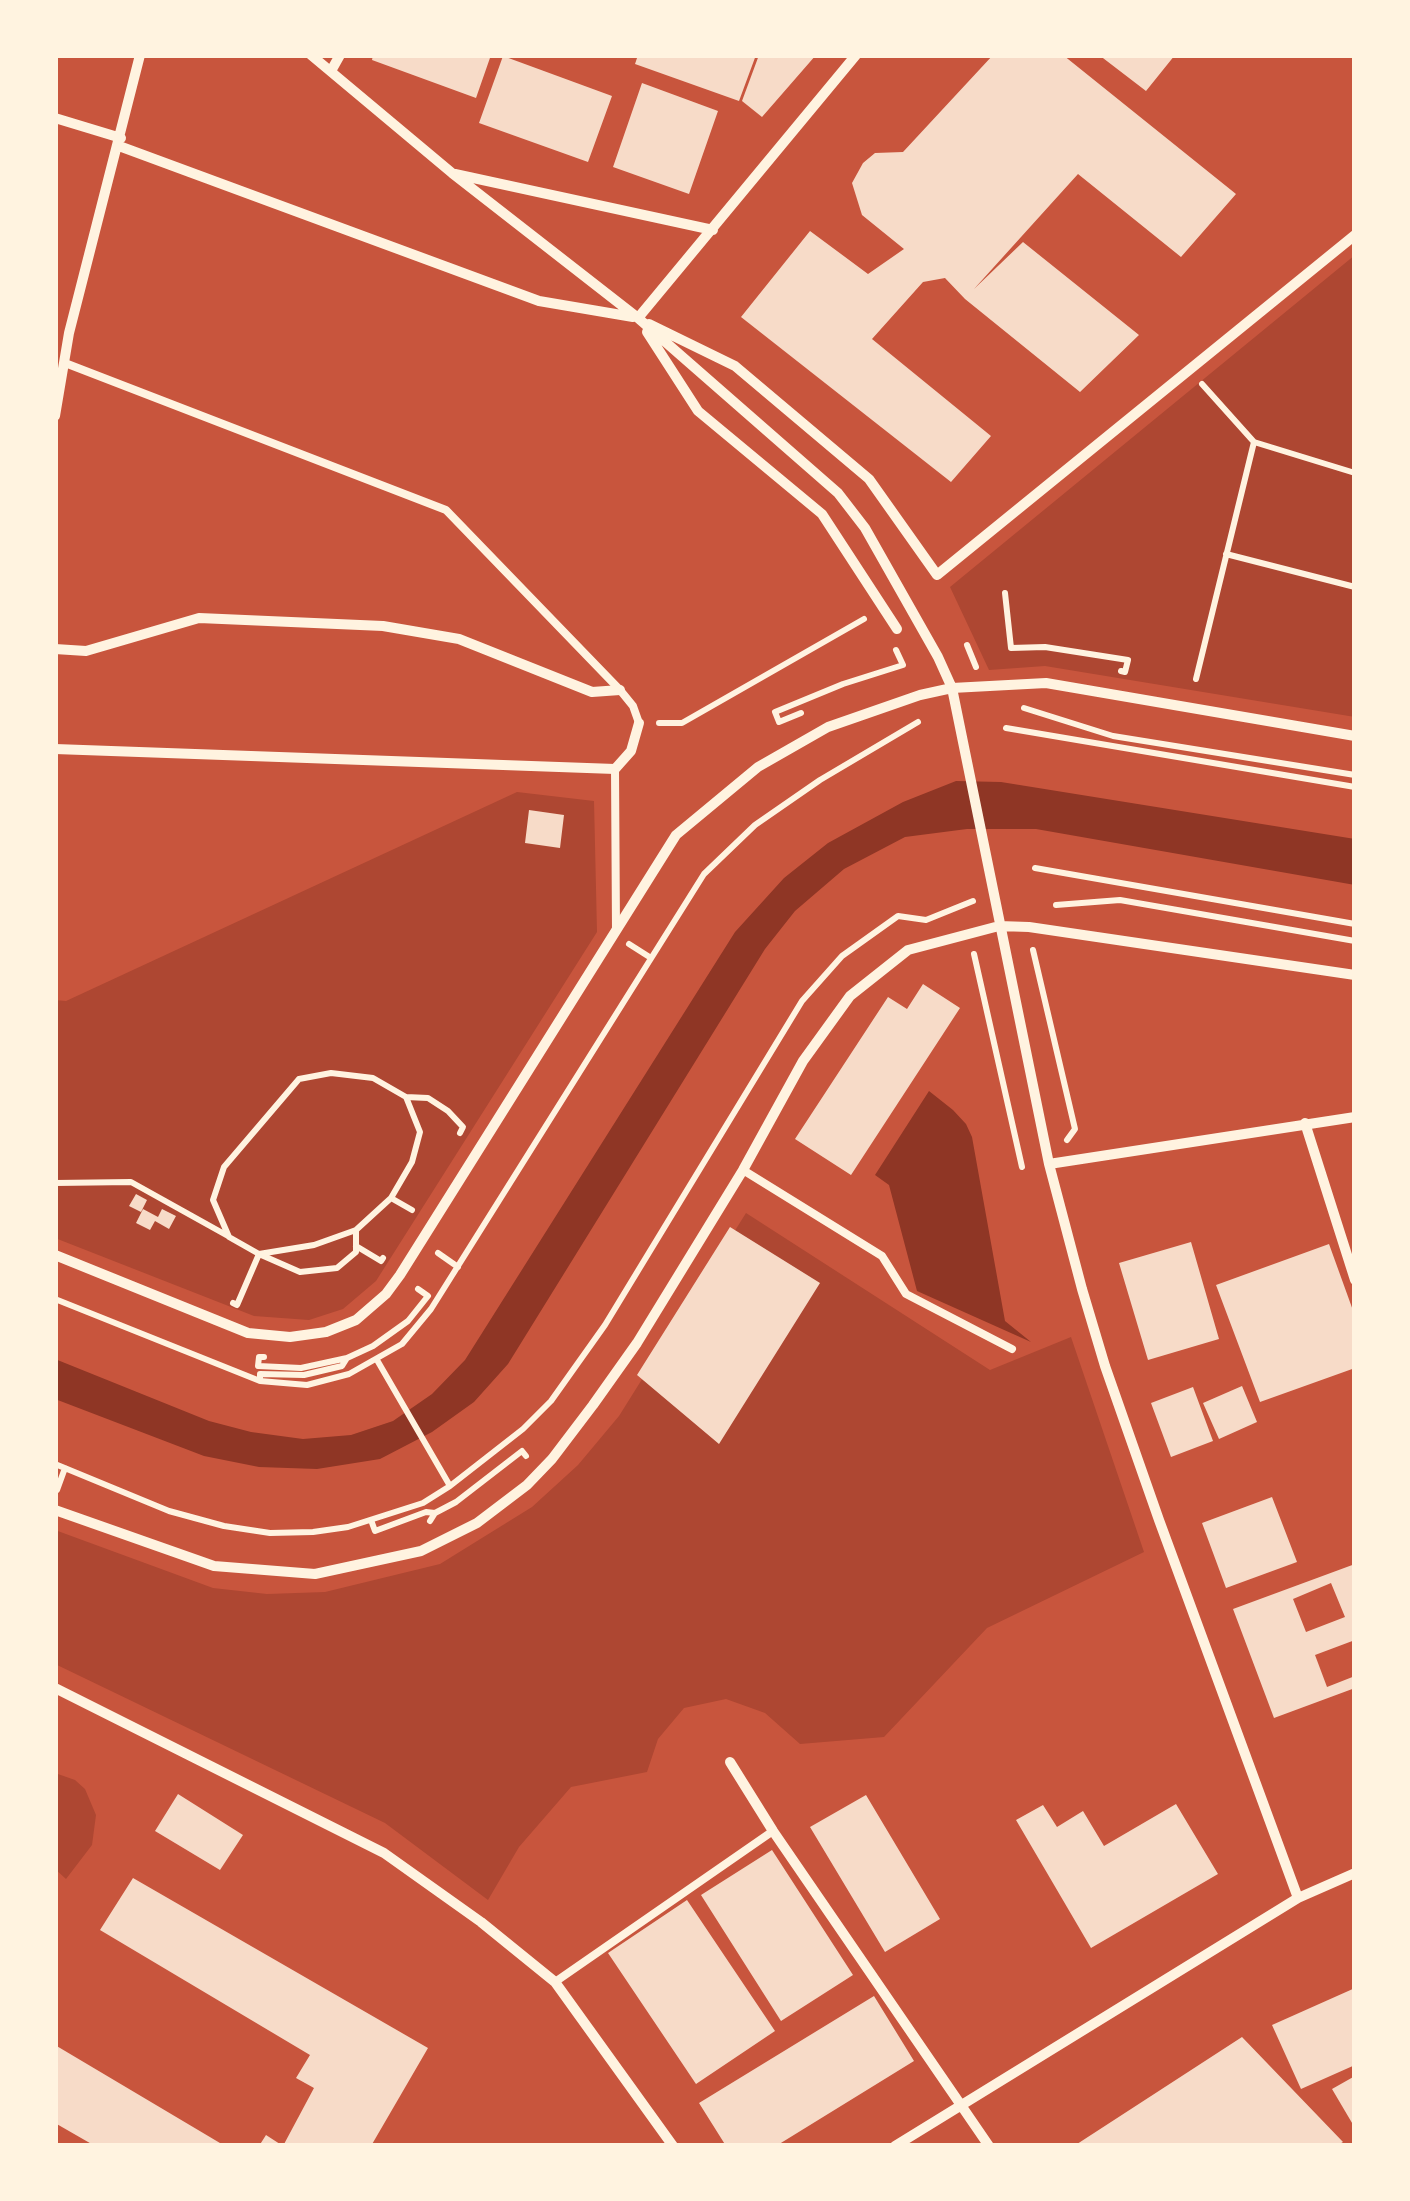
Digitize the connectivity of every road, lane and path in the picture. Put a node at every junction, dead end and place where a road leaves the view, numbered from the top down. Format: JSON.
{"nodes":[{"id":1,"x":140,"y":55,"type":"edge"},
{"id":2,"x":311,"y":55,"type":"edge"},
{"id":3,"x":340,"y":55,"type":"edge"},
{"id":4,"x":856,"y":55,"type":"edge"},
{"id":5,"x":330,"y":70,"type":"junction"},
{"id":6,"x":55,"y":118,"type":"edge"},
{"id":7,"x":120,"y":142,"type":"junction"},
{"id":8,"x":452,"y":174,"type":"junction"},
{"id":9,"x":713,"y":230,"type":"junction"},
{"id":10,"x":1355,"y":234,"type":"edge"},
{"id":11,"x":638,"y":318,"type":"junction"},
{"id":12,"x":55,"y":330,"type":"edge"},
{"id":13,"x":69,"y":333,"type":"junction"},
{"id":14,"x":65,"y":363,"type":"junction"},
{"id":15,"x":1190,"y":370,"type":"junction"},
{"id":16,"x":55,"y":416,"type":"edge"},
{"id":17,"x":1254,"y":442,"type":"junction"},
{"id":18,"x":1355,"y":474,"type":"edge"},
{"id":19,"x":1226,"y":554,"type":"junction"},
{"id":20,"x":1355,"y":588,"type":"edge"},
{"id":21,"x":1005,"y":593,"type":"dead end"},
{"id":22,"x":884,"y":608,"type":"junction"},
{"id":23,"x":897,"y":629,"type":"dead end"},
{"id":24,"x":967,"y":645,"type":"dead end"},
{"id":25,"x":896,"y":649,"type":"dead end"},
{"id":26,"x":55,"y":650,"type":"edge"},
{"id":27,"x":1110,"y":669,"type":"dead end"},
{"id":28,"x":978,"y":672,"type":"dead end"},
{"id":29,"x":1196,"y":679,"type":"dead end"},
{"id":30,"x":952,"y":688,"type":"junction"},
{"id":31,"x":620,"y":690,"type":"junction"},
{"id":32,"x":1018,"y":706,"type":"dead end"},
{"id":33,"x":812,"y":708,"type":"dead end"},
{"id":34,"x":956,"y":714,"type":"junction"},
{"id":35,"x":639,"y":723,"type":"junction"},
{"id":36,"x":1006,"y":728,"type":"dead end"},
{"id":37,"x":1355,"y":736,"type":"edge"},
{"id":38,"x":55,"y":749,"type":"edge"},
{"id":39,"x":614,"y":769,"type":"junction"},
{"id":40,"x":1355,"y":774,"type":"edge"},
{"id":41,"x":1355,"y":787,"type":"edge"},
{"id":42,"x":1036,"y":868,"type":"dead end"},
{"id":43,"x":993,"y":896,"type":"junction"},
{"id":44,"x":1046,"y":906,"type":"dead end"},
{"id":45,"x":1355,"y":924,"type":"edge"},
{"id":46,"x":998,"y":926,"type":"junction"},
{"id":47,"x":616,"y":935,"type":"junction"},
{"id":48,"x":1355,"y":941,"type":"edge"},
{"id":49,"x":972,"y":944,"type":"dead end"},
{"id":50,"x":1032,"y":948,"type":"dead end"},
{"id":51,"x":1355,"y":975,"type":"edge"},
{"id":52,"x":406,"y":1098,"type":"junction"},
{"id":53,"x":1355,"y":1116,"type":"edge"},
{"id":54,"x":1304,"y":1123,"type":"junction"},
{"id":55,"x":453,"y":1144,"type":"dead end"},
{"id":56,"x":1050,"y":1164,"type":"junction"},
{"id":57,"x":1022,"y":1167,"type":"dead end"},
{"id":58,"x":743,"y":1170,"type":"junction"},
{"id":59,"x":55,"y":1183,"type":"edge"},
{"id":60,"x":422,"y":1194,"type":"dead end"},
{"id":61,"x":391,"y":1198,"type":"junction"},
{"id":62,"x":412,"y":1210,"type":"junction"},
{"id":63,"x":402,"y":1227,"type":"dead end"},
{"id":64,"x":356,"y":1230,"type":"junction"},
{"id":65,"x":228,"y":1237,"type":"junction"},
{"id":66,"x":391,"y":1244,"type":"dead end"},
{"id":67,"x":356,"y":1246,"type":"junction"},
{"id":68,"x":258,"y":1254,"type":"junction"},
{"id":69,"x":55,"y":1255,"type":"edge"},
{"id":70,"x":1355,"y":1280,"type":"edge"},
{"id":71,"x":416,"y":1288,"type":"dead end"},
{"id":72,"x":219,"y":1298,"type":"dead end"},
{"id":73,"x":408,"y":1321,"type":"junction"},
{"id":74,"x":415,"y":1329,"type":"junction"},
{"id":75,"x":402,"y":1344,"type":"dead end"},
{"id":76,"x":1012,"y":1349,"type":"dead end"},
{"id":77,"x":347,"y":1358,"type":"dead end"},
{"id":78,"x":377,"y":1360,"type":"dead end"},
{"id":79,"x":522,"y":1451,"type":"dead end"},
{"id":80,"x":490,"y":1456,"type":"junction"},
{"id":81,"x":55,"y":1464,"type":"edge"},
{"id":82,"x":65,"y":1468,"type":"junction"},
{"id":83,"x":500,"y":1470,"type":"junction"},
{"id":84,"x":450,"y":1486,"type":"junction"},
{"id":85,"x":55,"y":1496,"type":"edge"},
{"id":86,"x":55,"y":1510,"type":"edge"},
{"id":87,"x":435,"y":1513,"type":"dead end"},
{"id":88,"x":55,"y":1688,"type":"edge"},
{"id":89,"x":730,"y":1762,"type":"dead end"},
{"id":90,"x":773,"y":1831,"type":"junction"},
{"id":91,"x":1355,"y":1873,"type":"edge"},
{"id":92,"x":1298,"y":1898,"type":"junction"},
{"id":93,"x":554,"y":1982,"type":"junction"},
{"id":94,"x":959,"y":2106,"type":"junction"},
{"id":95,"x":672,"y":2146,"type":"edge"},
{"id":96,"x":895,"y":2146,"type":"edge"},
{"id":97,"x":989,"y":2146,"type":"edge"}],
"edges":[{"from":1,"to":7,"type":"street"},
{"from":2,"to":5,"type":"street"},
{"from":3,"to":5,"type":"street"},
{"from":4,"to":9,"type":"street"},
{"from":5,"to":8,"type":"street"},
{"from":6,"to":7,"type":"street"},
{"from":7,"to":11,"type":"street"},
{"from":7,"to":13,"type":"street"},
{"from":8,"to":9,"type":"street"},
{"from":8,"to":11,"type":"street"},
{"from":9,"to":11,"type":"street"},
{"from":10,"to":15,"type":"street"},
{"from":11,"to":15,"type":"street"},
{"from":11,"to":22,"type":"street"},
{"from":11,"to":30,"type":"street"},
{"from":12,"to":13,"type":"lane"},
{"from":13,"to":14,"type":"street"},
{"from":14,"to":16,"type":"street"},
{"from":14,"to":31,"type":"lane"},
{"from":15,"to":17,"type":"path"},
{"from":17,"to":18,"type":"path"},
{"from":17,"to":19,"type":"path"},
{"from":19,"to":20,"type":"path"},
{"from":19,"to":29,"type":"path"},
{"from":21,"to":27,"type":"path"},
{"from":22,"to":23,"type":"street"},
{"from":22,"to":35,"type":"path"},
{"from":24,"to":28,"type":"path"},
{"from":25,"to":33,"type":"path"},
{"from":26,"to":31,"type":"street"},
{"from":30,"to":34,"type":"street"},
{"from":30,"to":37,"type":"street"},
{"from":30,"to":47,"type":"street"},
{"from":31,"to":35,"type":"lane"},
{"from":32,"to":40,"type":"path"},
{"from":34,"to":43,"type":"street"},
{"from":34,"to":74,"type":"path"},
{"from":35,"to":39,"type":"street"},
{"from":36,"to":41,"type":"path"},
{"from":38,"to":39,"type":"street"},
{"from":39,"to":47,"type":"lane"},
{"from":42,"to":45,"type":"path"},
{"from":43,"to":46,"type":"street"},
{"from":43,"to":80,"type":"path"},
{"from":44,"to":48,"type":"path"},
{"from":46,"to":51,"type":"street"},
{"from":46,"to":56,"type":"street"},
{"from":46,"to":58,"type":"street"},
{"from":47,"to":69,"type":"street"},
{"from":49,"to":57,"type":"path"},
{"from":50,"to":56,"type":"path"},
{"from":52,"to":55,"type":"path"},
{"from":52,"to":61,"type":"path"},
{"from":52,"to":65,"type":"path"},
{"from":53,"to":54,"type":"street"},
{"from":54,"to":56,"type":"street"},
{"from":54,"to":70,"type":"street"},
{"from":56,"to":92,"type":"street"},
{"from":58,"to":76,"type":"lane"},
{"from":58,"to":86,"type":"street"},
{"from":59,"to":65,"type":"path"},
{"from":60,"to":62,"type":"path"},
{"from":61,"to":62,"type":"path"},
{"from":61,"to":64,"type":"path"},
{"from":62,"to":63,"type":"path"},
{"from":64,"to":67,"type":"path"},
{"from":64,"to":68,"type":"path"},
{"from":65,"to":68,"type":"path"},
{"from":66,"to":67,"type":"path"},
{"from":67,"to":68,"type":"path"},
{"from":68,"to":72,"type":"path"},
{"from":71,"to":73,"type":"path"},
{"from":73,"to":74,"type":"path"},
{"from":73,"to":77,"type":"path"},
{"from":74,"to":75,"type":"path"},
{"from":78,"to":84,"type":"path"},
{"from":79,"to":83,"type":"path"},
{"from":80,"to":83,"type":"path"},
{"from":80,"to":84,"type":"path"},
{"from":81,"to":82,"type":"path"},
{"from":82,"to":84,"type":"path"},
{"from":82,"to":85,"type":"path"},
{"from":83,"to":87,"type":"path"},
{"from":88,"to":93,"type":"street"},
{"from":89,"to":90,"type":"street"},
{"from":90,"to":93,"type":"lane"},
{"from":90,"to":94,"type":"street"},
{"from":91,"to":92,"type":"street"},
{"from":92,"to":94,"type":"street"},
{"from":93,"to":95,"type":"street"},
{"from":94,"to":96,"type":"street"},
{"from":94,"to":97,"type":"street"}]}
